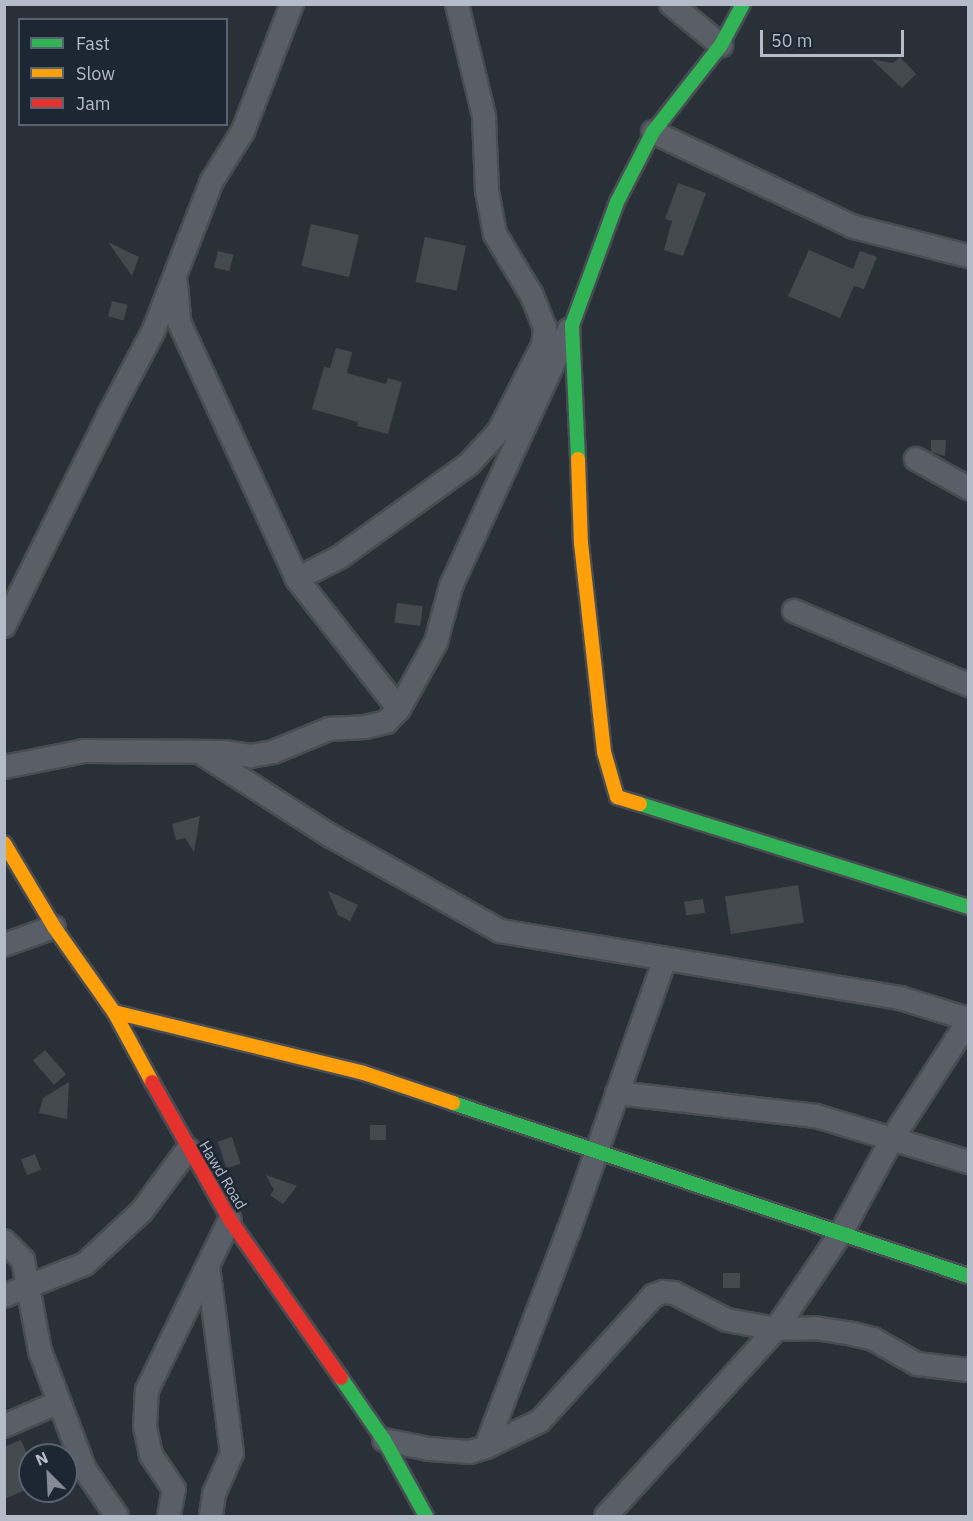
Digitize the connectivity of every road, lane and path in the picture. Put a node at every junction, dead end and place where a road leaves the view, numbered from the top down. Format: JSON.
{"nodes":[{"id":1,"x":292,"y":4,"type":"edge"},
{"id":2,"x":457,"y":4,"type":"edge"},
{"id":3,"x":670,"y":4,"type":"edge"},
{"id":4,"x":743,"y":4,"type":"edge"},
{"id":5,"x":721,"y":45,"type":"junction"},
{"id":6,"x":653,"y":132,"type":"junction"},
{"id":7,"x":969,"y":256,"type":"edge"},
{"id":8,"x":175,"y":277,"type":"junction"},
{"id":9,"x":572,"y":325,"type":"junction"},
{"id":10,"x":916,"y":459,"type":"dead end"},
{"id":11,"x":969,"y":488,"type":"edge"},
{"id":12,"x":297,"y":579,"type":"junction"},
{"id":13,"x":794,"y":611,"type":"dead end"},
{"id":14,"x":4,"y":626,"type":"edge"},
{"id":15,"x":969,"y":685,"type":"edge"},
{"id":16,"x":399,"y":709,"type":"junction"},
{"id":17,"x":200,"y":752,"type":"junction"},
{"id":18,"x":4,"y":767,"type":"edge"},
{"id":19,"x":4,"y":843,"type":"edge"},
{"id":20,"x":969,"y":907,"type":"edge"},
{"id":21,"x":54,"y":927,"type":"junction"},
{"id":22,"x":4,"y":945,"type":"edge"},
{"id":23,"x":665,"y":959,"type":"junction"},
{"id":24,"x":114,"y":1012,"type":"junction"},
{"id":25,"x":969,"y":1020,"type":"edge"},
{"id":26,"x":617,"y":1093,"type":"junction"},
{"id":27,"x":892,"y":1139,"type":"junction"},
{"id":28,"x":188,"y":1149,"type":"junction"},
{"id":29,"x":596,"y":1150,"type":"junction"},
{"id":30,"x":969,"y":1162,"type":"edge"},
{"id":31,"x":230,"y":1220,"type":"junction"},
{"id":32,"x":842,"y":1233,"type":"junction"},
{"id":33,"x":4,"y":1241,"type":"edge"},
{"id":34,"x":208,"y":1266,"type":"junction"},
{"id":35,"x":969,"y":1276,"type":"edge"},
{"id":36,"x":28,"y":1287,"type":"junction"},
{"id":37,"x":4,"y":1296,"type":"edge"},
{"id":38,"x":776,"y":1329,"type":"junction"},
{"id":39,"x":969,"y":1370,"type":"edge"},
{"id":40,"x":59,"y":1402,"type":"junction"},
{"id":41,"x":4,"y":1426,"type":"edge"},
{"id":42,"x":384,"y":1440,"type":"junction"},
{"id":43,"x":486,"y":1447,"type":"junction"},
{"id":44,"x":117,"y":1516,"type":"edge"},
{"id":45,"x":169,"y":1516,"type":"edge"},
{"id":46,"x":211,"y":1516,"type":"edge"},
{"id":47,"x":426,"y":1516,"type":"edge"},
{"id":48,"x":606,"y":1516,"type":"edge"}],
"edges":[{"from":1,"to":8,"type":"street"},
{"from":2,"to":12,"type":"street"},
{"from":3,"to":5,"type":"street"},
{"from":4,"to":5,"type":"street"},
{"from":5,"to":6,"type":"street"},
{"from":6,"to":7,"type":"street"},
{"from":6,"to":9,"type":"street"},
{"from":8,"to":12,"type":"street"},
{"from":8,"to":14,"type":"street"},
{"from":9,"to":16,"type":"street"},
{"from":9,"to":20,"type":"street"},
{"from":10,"to":11,"type":"street"},
{"from":12,"to":16,"type":"street"},
{"from":13,"to":15,"type":"street"},
{"from":16,"to":17,"type":"street"},
{"from":17,"to":18,"type":"street"},
{"from":17,"to":23,"type":"street"},
{"from":19,"to":21,"type":"street","name":"Hawd Road"},
{"from":21,"to":22,"type":"street"},
{"from":21,"to":24,"type":"street","name":"Hawd Road"},
{"from":23,"to":25,"type":"street"},
{"from":23,"to":26,"type":"street"},
{"from":24,"to":28,"type":"street","name":"Hawd Road"},
{"from":24,"to":29,"type":"street"},
{"from":25,"to":27,"type":"street"},
{"from":26,"to":27,"type":"street"},
{"from":26,"to":29,"type":"street"},
{"from":27,"to":30,"type":"street"},
{"from":27,"to":32,"type":"street"},
{"from":28,"to":31,"type":"street","name":"Hawd Road"},
{"from":28,"to":36,"type":"street"},
{"from":29,"to":32,"type":"street"},
{"from":29,"to":43,"type":"street"},
{"from":31,"to":34,"type":"street"},
{"from":31,"to":42,"type":"street","name":"Hawd Road"},
{"from":32,"to":35,"type":"street"},
{"from":32,"to":38,"type":"street"},
{"from":33,"to":36,"type":"street"},
{"from":34,"to":45,"type":"street"},
{"from":34,"to":46,"type":"street"},
{"from":36,"to":37,"type":"street"},
{"from":36,"to":40,"type":"street"},
{"from":38,"to":39,"type":"street"},
{"from":38,"to":43,"type":"street"},
{"from":38,"to":48,"type":"street"},
{"from":40,"to":41,"type":"street"},
{"from":40,"to":44,"type":"street"},
{"from":42,"to":43,"type":"street"},
{"from":42,"to":47,"type":"street","name":"Hawd Road"}]}
